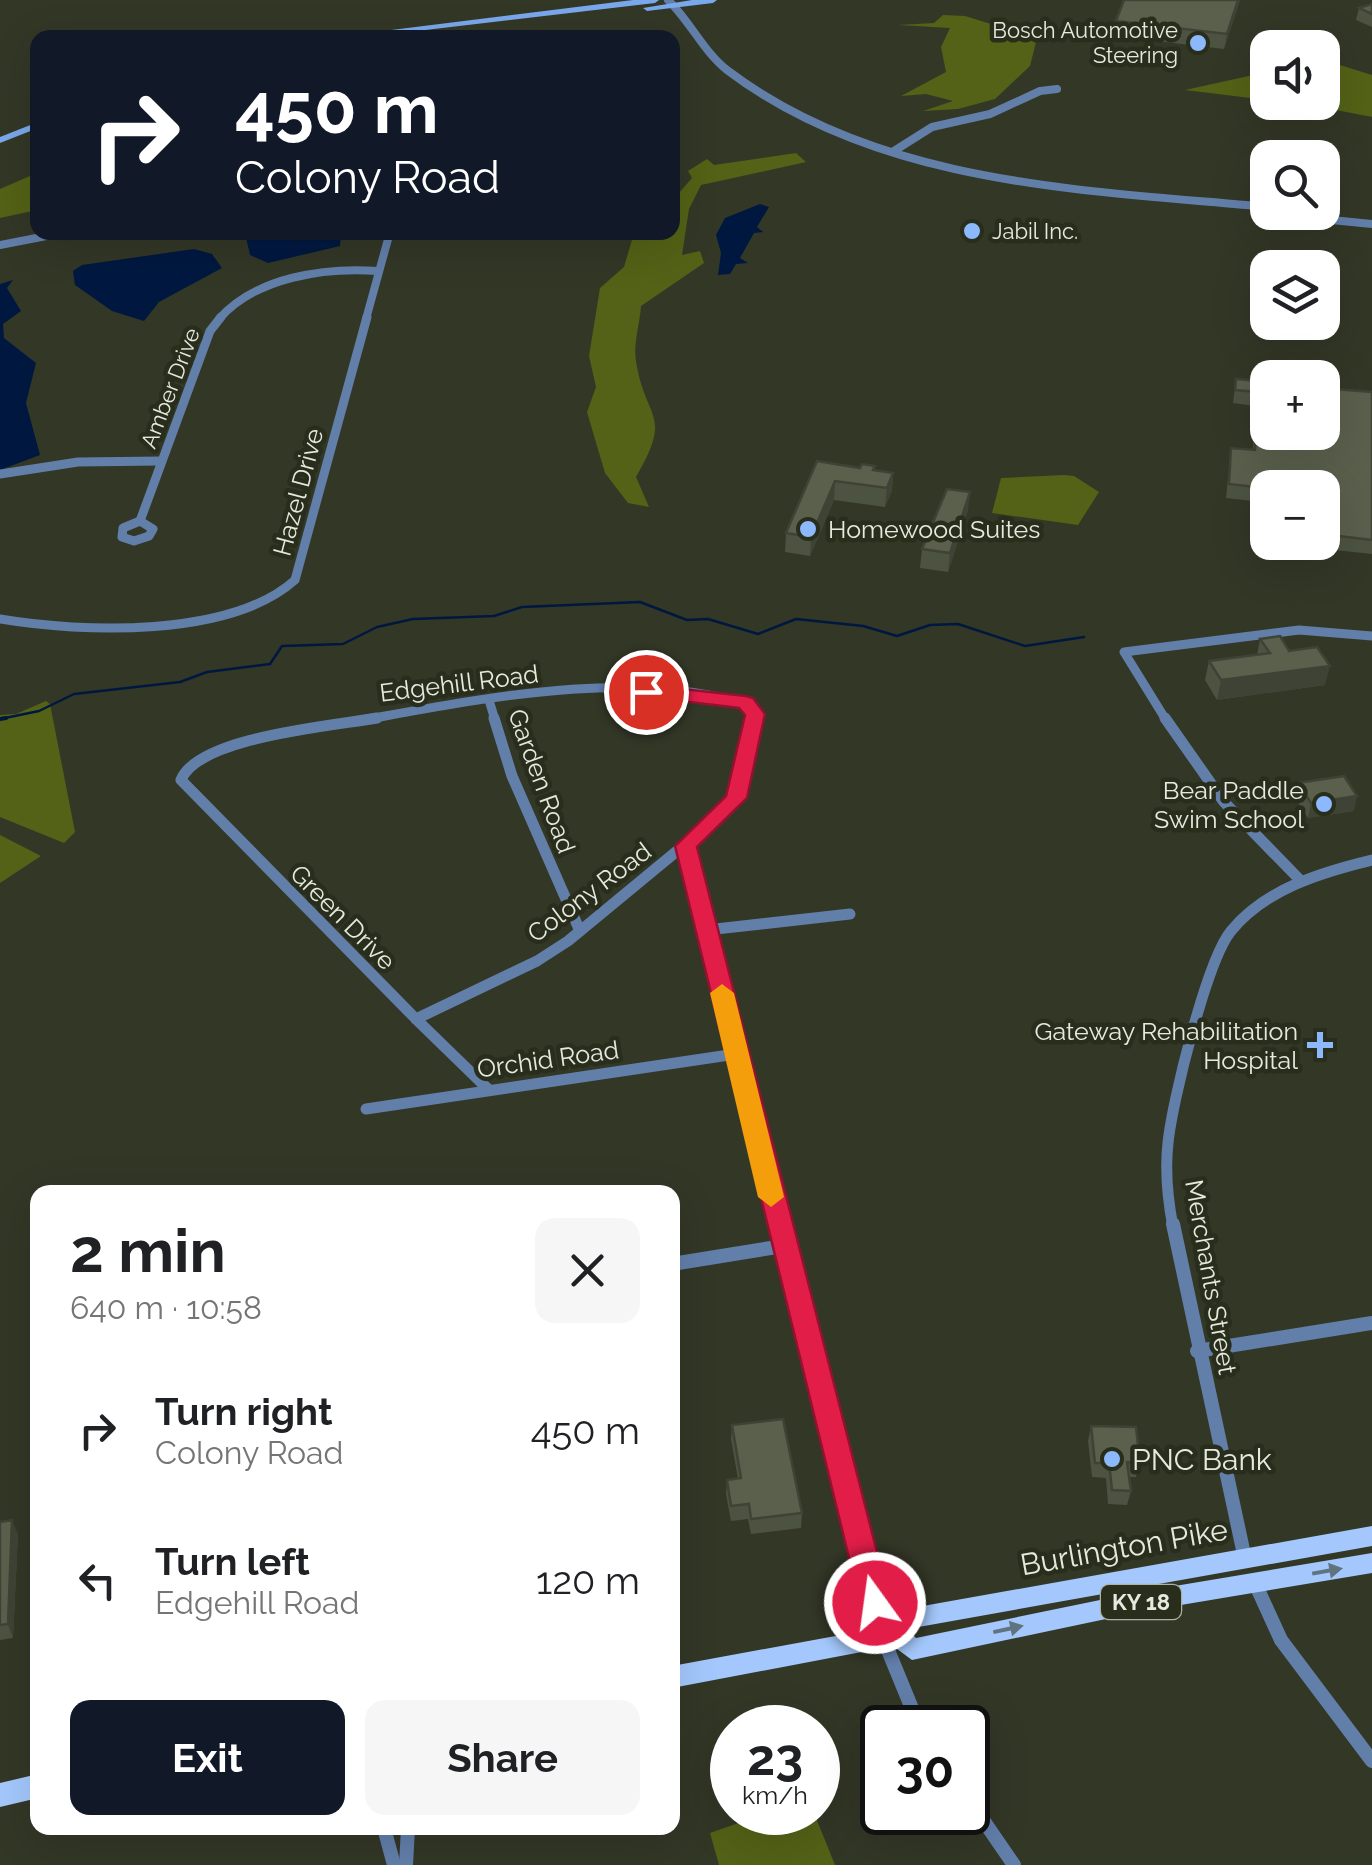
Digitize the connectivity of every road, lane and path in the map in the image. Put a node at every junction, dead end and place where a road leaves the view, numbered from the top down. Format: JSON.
{"nodes":[{"id":1,"x":615,"y":0,"type":"edge"},
{"id":2,"x":655,"y":0,"type":"edge"},
{"id":3,"x":713,"y":0,"type":"edge"},
{"id":4,"x":672,"y":3,"type":"edge"},
{"id":5,"x":598,"y":7,"type":"junction"},
{"id":6,"x":400,"y":30,"type":"edge"},
{"id":7,"x":454,"y":30,"type":"edge"},
{"id":8,"x":1057,"y":89,"type":"dead end"},
{"id":9,"x":30,"y":118,"type":"edge"},
{"id":10,"x":30,"y":128,"type":"edge"},
{"id":11,"x":0,"y":130,"type":"edge"},
{"id":12,"x":0,"y":140,"type":"edge"},
{"id":13,"x":894,"y":150,"type":"junction"},
{"id":14,"x":1094,"y":191,"type":"junction"},
{"id":15,"x":1250,"y":205,"type":"edge"},
{"id":16,"x":1340,"y":216,"type":"edge"},
{"id":17,"x":1372,"y":222,"type":"edge"},
{"id":18,"x":30,"y":239,"type":"edge"},
{"id":19,"x":388,"y":240,"type":"edge"},
{"id":20,"x":0,"y":244,"type":"edge"},
{"id":21,"x":378,"y":271,"type":"junction"},
{"id":22,"x":161,"y":460,"type":"junction"},
{"id":23,"x":0,"y":474,"type":"edge"},
{"id":24,"x":140,"y":521,"type":"dead end"},
{"id":25,"x":0,"y":619,"type":"edge"},
{"id":26,"x":1372,"y":636,"type":"edge"},
{"id":27,"x":490,"y":700,"type":"junction"},
{"id":28,"x":746,"y":702,"type":"joint"},
{"id":29,"x":186,"y":767,"type":"joint"},
{"id":30,"x":686,"y":846,"type":"junction"},
{"id":31,"x":1372,"y":860,"type":"edge"},
{"id":32,"x":1302,"y":881,"type":"junction"},
{"id":33,"x":850,"y":914,"type":"dead end"},
{"id":34,"x":708,"y":930,"type":"junction"},
{"id":35,"x":580,"y":931,"type":"junction"},
{"id":36,"x":416,"y":1019,"type":"junction"},
{"id":37,"x":736,"y":1054,"type":"junction"},
{"id":38,"x":489,"y":1090,"type":"junction"},
{"id":39,"x":366,"y":1109,"type":"dead end"},
{"id":40,"x":783,"y":1246,"type":"junction"},
{"id":41,"x":680,"y":1263,"type":"edge"},
{"id":42,"x":1372,"y":1323,"type":"edge"},
{"id":43,"x":1197,"y":1351,"type":"junction"},
{"id":44,"x":1372,"y":1536,"type":"edge"},
{"id":45,"x":1245,"y":1559,"type":"junction"},
{"id":46,"x":1372,"y":1563,"type":"edge"},
{"id":47,"x":1255,"y":1583,"type":"junction"},
{"id":48,"x":890,"y":1636,"type":"junction"},
{"id":49,"x":680,"y":1675,"type":"edge"},
{"id":50,"x":908,"y":1705,"type":"edge"},
{"id":51,"x":1372,"y":1761,"type":"edge"},
{"id":52,"x":0,"y":1784,"type":"edge"},
{"id":53,"x":30,"y":1786,"type":"edge"},
{"id":54,"x":30,"y":1788,"type":"edge"},
{"id":55,"x":0,"y":1795,"type":"edge"},
{"id":56,"x":990,"y":1830,"type":"edge"},
{"id":57,"x":386,"y":1835,"type":"edge"},
{"id":58,"x":408,"y":1835,"type":"edge"},
{"id":59,"x":394,"y":1865,"type":"edge"},
{"id":60,"x":406,"y":1865,"type":"edge"},
{"id":61,"x":1014,"y":1865,"type":"edge"}],
"edges":[{"from":1,"to":5,"type":"main road"},
{"from":2,"to":5,"type":"main road"},
{"from":3,"to":4,"type":"main road"},
{"from":4,"to":7,"type":"main road"},
{"from":4,"to":13,"type":"street"},
{"from":5,"to":6,"type":"main road"},
{"from":8,"to":13,"type":"street"},
{"from":9,"to":11,"type":"main road"},
{"from":10,"to":12,"type":"main road"},
{"from":13,"to":14,"type":"street"},
{"from":14,"to":15,"type":"street"},
{"from":14,"to":17,"type":"street"},
{"from":16,"to":17,"type":"street"},
{"from":18,"to":20,"type":"street"},
{"from":19,"to":21,"type":"street","name":"Hazel Drive"},
{"from":21,"to":22,"type":"street","name":"Amber Drive"},
{"from":21,"to":25,"type":"street","name":"Hazel Drive"},
{"from":22,"to":23,"type":"street"},
{"from":22,"to":24,"type":"street","name":"Amber Drive"},
{"from":26,"to":32,"type":"street"},
{"from":27,"to":28,"type":"street","name":"Edgehill Road"},
{"from":27,"to":29,"type":"street","name":"Edgehill Road"},
{"from":27,"to":35,"type":"street","name":"Garden Road"},
{"from":28,"to":30,"type":"street","name":"Colony Road"},
{"from":29,"to":36,"type":"street","name":"Green Drive"},
{"from":30,"to":34,"type":"street"},
{"from":30,"to":35,"type":"street","name":"Colony Road"},
{"from":31,"to":32,"type":"street","name":"Merchants Street"},
{"from":32,"to":43,"type":"street","name":"Merchants Street"},
{"from":33,"to":34,"type":"street"},
{"from":34,"to":37,"type":"street"},
{"from":35,"to":36,"type":"street","name":"Colony Road"},
{"from":36,"to":38,"type":"street","name":"Green Drive"},
{"from":37,"to":38,"type":"street","name":"Orchid Road"},
{"from":37,"to":40,"type":"street"},
{"from":38,"to":39,"type":"street","name":"Orchid Road"},
{"from":40,"to":41,"type":"street"},
{"from":40,"to":48,"type":"street"},
{"from":42,"to":43,"type":"street"},
{"from":43,"to":45,"type":"street","name":"Merchants Street"},
{"from":44,"to":45,"type":"main road","name":"Burlington Pike","number":"KY 18"},
{"from":45,"to":48,"type":"main road","name":"Burlington Pike","number":"KY 18"},
{"from":47,"to":46,"type":"main road","name":"Burlington Pike","number":"KY 18","one_way":true},
{"from":48,"to":47,"type":"main road","name":"Burlington Pike","number":"KY 18","one_way":true},
{"from":47,"to":51,"type":"street"},
{"from":48,"to":49,"type":"main road","name":"Burlington Pike","number":"KY 18"},
{"from":48,"to":50,"type":"street"},
{"from":52,"to":53,"type":"main road"},
{"from":54,"to":55,"type":"main road"},
{"from":56,"to":61,"type":"street"},
{"from":57,"to":59,"type":"street"},
{"from":58,"to":60,"type":"street"}]}
